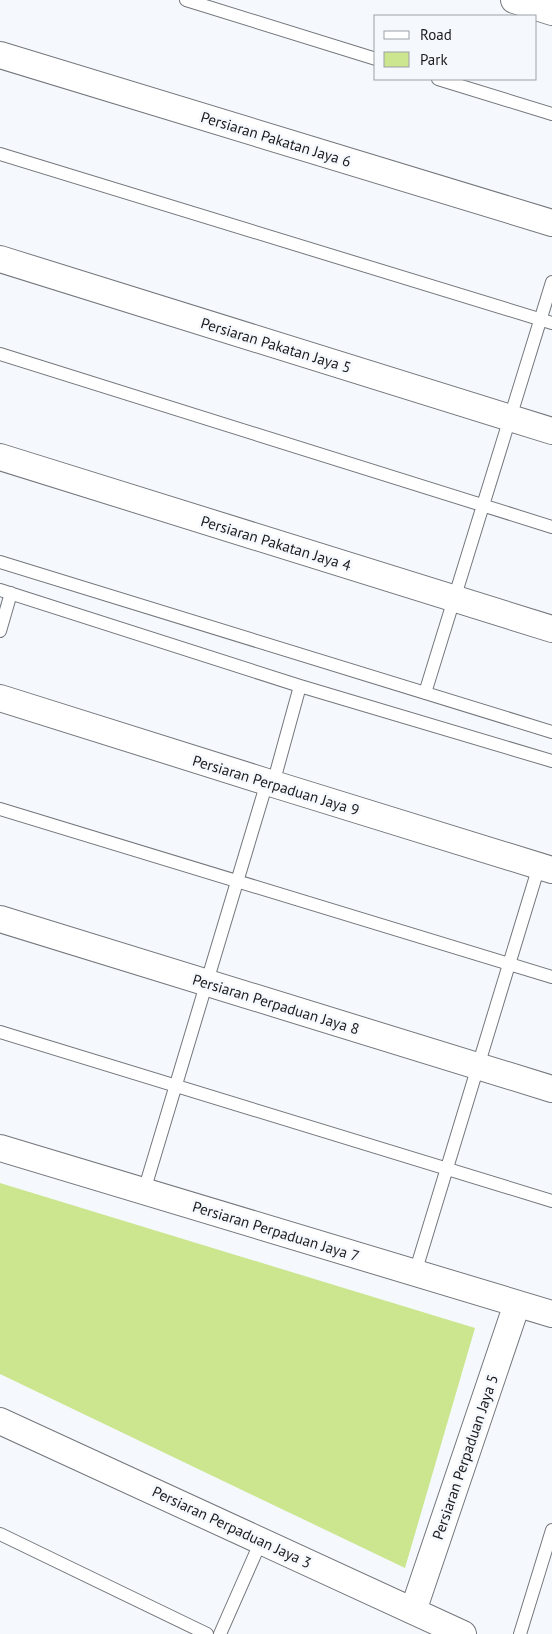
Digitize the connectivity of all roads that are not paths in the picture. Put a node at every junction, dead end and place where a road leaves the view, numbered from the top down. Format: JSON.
{"nodes":[{"id":1,"x":186,"y":0,"type":"edge"},
{"id":2,"x":514,"y":0,"type":"edge"},
{"id":3,"x":552,"y":12,"type":"edge"},
{"id":4,"x":0,"y":55,"type":"edge"},
{"id":5,"x":374,"y":58,"type":"edge"},
{"id":6,"x":441,"y":80,"type":"edge"},
{"id":7,"x":552,"y":114,"type":"edge"},
{"id":8,"x":0,"y":154,"type":"edge"},
{"id":9,"x":552,"y":223,"type":"edge"},
{"id":10,"x":0,"y":259,"type":"edge"},
{"id":11,"x":552,"y":282,"type":"edge"},
{"id":12,"x":546,"y":321,"type":"edge"},
{"id":13,"x":0,"y":354,"type":"edge"},
{"id":14,"x":510,"y":418,"type":"junction"},
{"id":15,"x":552,"y":430,"type":"edge"},
{"id":16,"x":0,"y":457,"type":"edge"},
{"id":17,"x":482,"y":505,"type":"junction"},
{"id":18,"x":552,"y":527,"type":"edge"},
{"id":19,"x":0,"y":562,"type":"edge"},
{"id":20,"x":5,"y":592,"type":"edge"},
{"id":21,"x":453,"y":599,"type":"junction"},
{"id":22,"x":552,"y":629,"type":"edge"},
{"id":23,"x":0,"y":631,"type":"edge"},
{"id":24,"x":300,"y":686,"type":"junction"},
{"id":25,"x":425,"y":693,"type":"junction"},
{"id":26,"x":0,"y":698,"type":"edge"},
{"id":27,"x":552,"y":732,"type":"edge"},
{"id":28,"x":552,"y":761,"type":"edge"},
{"id":29,"x":270,"y":783,"type":"junction"},
{"id":30,"x":0,"y":809,"type":"edge"},
{"id":31,"x":546,"y":868,"type":"edge"},
{"id":32,"x":237,"y":881,"type":"junction"},
{"id":33,"x":0,"y":919,"type":"edge"},
{"id":34,"x":509,"y":964,"type":"junction"},
{"id":35,"x":552,"y":976,"type":"edge"},
{"id":36,"x":207,"y":983,"type":"junction"},
{"id":37,"x":0,"y":1032,"type":"edge"},
{"id":38,"x":478,"y":1065,"type":"junction"},
{"id":39,"x":176,"y":1086,"type":"junction"},
{"id":40,"x":552,"y":1089,"type":"edge"},
{"id":41,"x":0,"y":1148,"type":"edge"},
{"id":42,"x":446,"y":1169,"type":"junction"},
{"id":43,"x":144,"y":1191,"type":"junction"},
{"id":44,"x":552,"y":1202,"type":"edge"},
{"id":45,"x":414,"y":1273,"type":"junction"},
{"id":46,"x":517,"y":1304,"type":"junction"},
{"id":47,"x":552,"y":1314,"type":"edge"},
{"id":48,"x":0,"y":1421,"type":"edge"},
{"id":49,"x":552,"y":1530,"type":"edge"},
{"id":50,"x":0,"y":1534,"type":"edge"},
{"id":51,"x":261,"y":1540,"type":"junction"},
{"id":52,"x":413,"y":1611,"type":"junction"},
{"id":53,"x":207,"y":1634,"type":"edge"},
{"id":54,"x":220,"y":1634,"type":"edge"},
{"id":55,"x":463,"y":1634,"type":"edge"},
{"id":56,"x":520,"y":1634,"type":"edge"}],
"edges":[{"from":1,"to":5,"type":"lane"},
{"from":2,"to":3,"type":"street"},
{"from":4,"to":9,"type":"street","name":"Persiaran Pakatan Jaya 6"},
{"from":6,"to":7,"type":"lane"},
{"from":8,"to":12,"type":"lane"},
{"from":10,"to":14,"type":"street","name":"Persiaran Pakatan Jaya 5"},
{"from":11,"to":12,"type":"lane"},
{"from":12,"to":14,"type":"lane"},
{"from":13,"to":17,"type":"lane"},
{"from":14,"to":15,"type":"street","name":"Persiaran Pakatan Jaya 5"},
{"from":14,"to":17,"type":"lane"},
{"from":16,"to":21,"type":"street","name":"Persiaran Pakatan Jaya 4"},
{"from":17,"to":18,"type":"lane"},
{"from":17,"to":21,"type":"lane"},
{"from":19,"to":25,"type":"lane"},
{"from":20,"to":23,"type":"lane"},
{"from":20,"to":24,"type":"lane"},
{"from":21,"to":22,"type":"street","name":"Persiaran Pakatan Jaya 4"},
{"from":21,"to":25,"type":"lane"},
{"from":24,"to":28,"type":"lane"},
{"from":24,"to":29,"type":"lane"},
{"from":25,"to":27,"type":"lane"},
{"from":26,"to":29,"type":"street","name":"Persiaran Perpaduan Jaya 9"},
{"from":29,"to":31,"type":"street","name":"Persiaran Perpaduan Jaya 9"},
{"from":29,"to":32,"type":"lane"},
{"from":30,"to":32,"type":"lane"},
{"from":31,"to":34,"type":"lane"},
{"from":32,"to":34,"type":"lane"},
{"from":32,"to":36,"type":"lane"},
{"from":33,"to":36,"type":"street","name":"Persiaran Perpaduan Jaya 8"},
{"from":34,"to":35,"type":"lane"},
{"from":34,"to":38,"type":"lane"},
{"from":36,"to":38,"type":"street","name":"Persiaran Perpaduan Jaya 8"},
{"from":36,"to":39,"type":"lane"},
{"from":37,"to":39,"type":"lane"},
{"from":38,"to":40,"type":"street","name":"Persiaran Perpaduan Jaya 8"},
{"from":38,"to":42,"type":"lane"},
{"from":39,"to":42,"type":"lane"},
{"from":39,"to":43,"type":"lane"},
{"from":41,"to":43,"type":"street","name":"Persiaran Perpaduan Jaya 7"},
{"from":42,"to":44,"type":"lane"},
{"from":42,"to":45,"type":"lane"},
{"from":43,"to":45,"type":"street","name":"Persiaran Perpaduan Jaya 7"},
{"from":45,"to":46,"type":"street","name":"Persiaran Perpaduan Jaya 7"},
{"from":46,"to":47,"type":"street","name":"Persiaran Perpaduan Jaya 7"},
{"from":46,"to":52,"type":"street","name":"Persiaran Perpaduan Jaya 5"},
{"from":48,"to":51,"type":"street","name":"Persiaran Perpaduan Jaya 3"},
{"from":49,"to":56,"type":"lane"},
{"from":50,"to":53,"type":"lane"},
{"from":51,"to":52,"type":"street","name":"Persiaran Perpaduan Jaya 3"},
{"from":51,"to":54,"type":"lane"},
{"from":52,"to":55,"type":"street","name":"Persiaran Perpaduan Jaya 3"}]}
